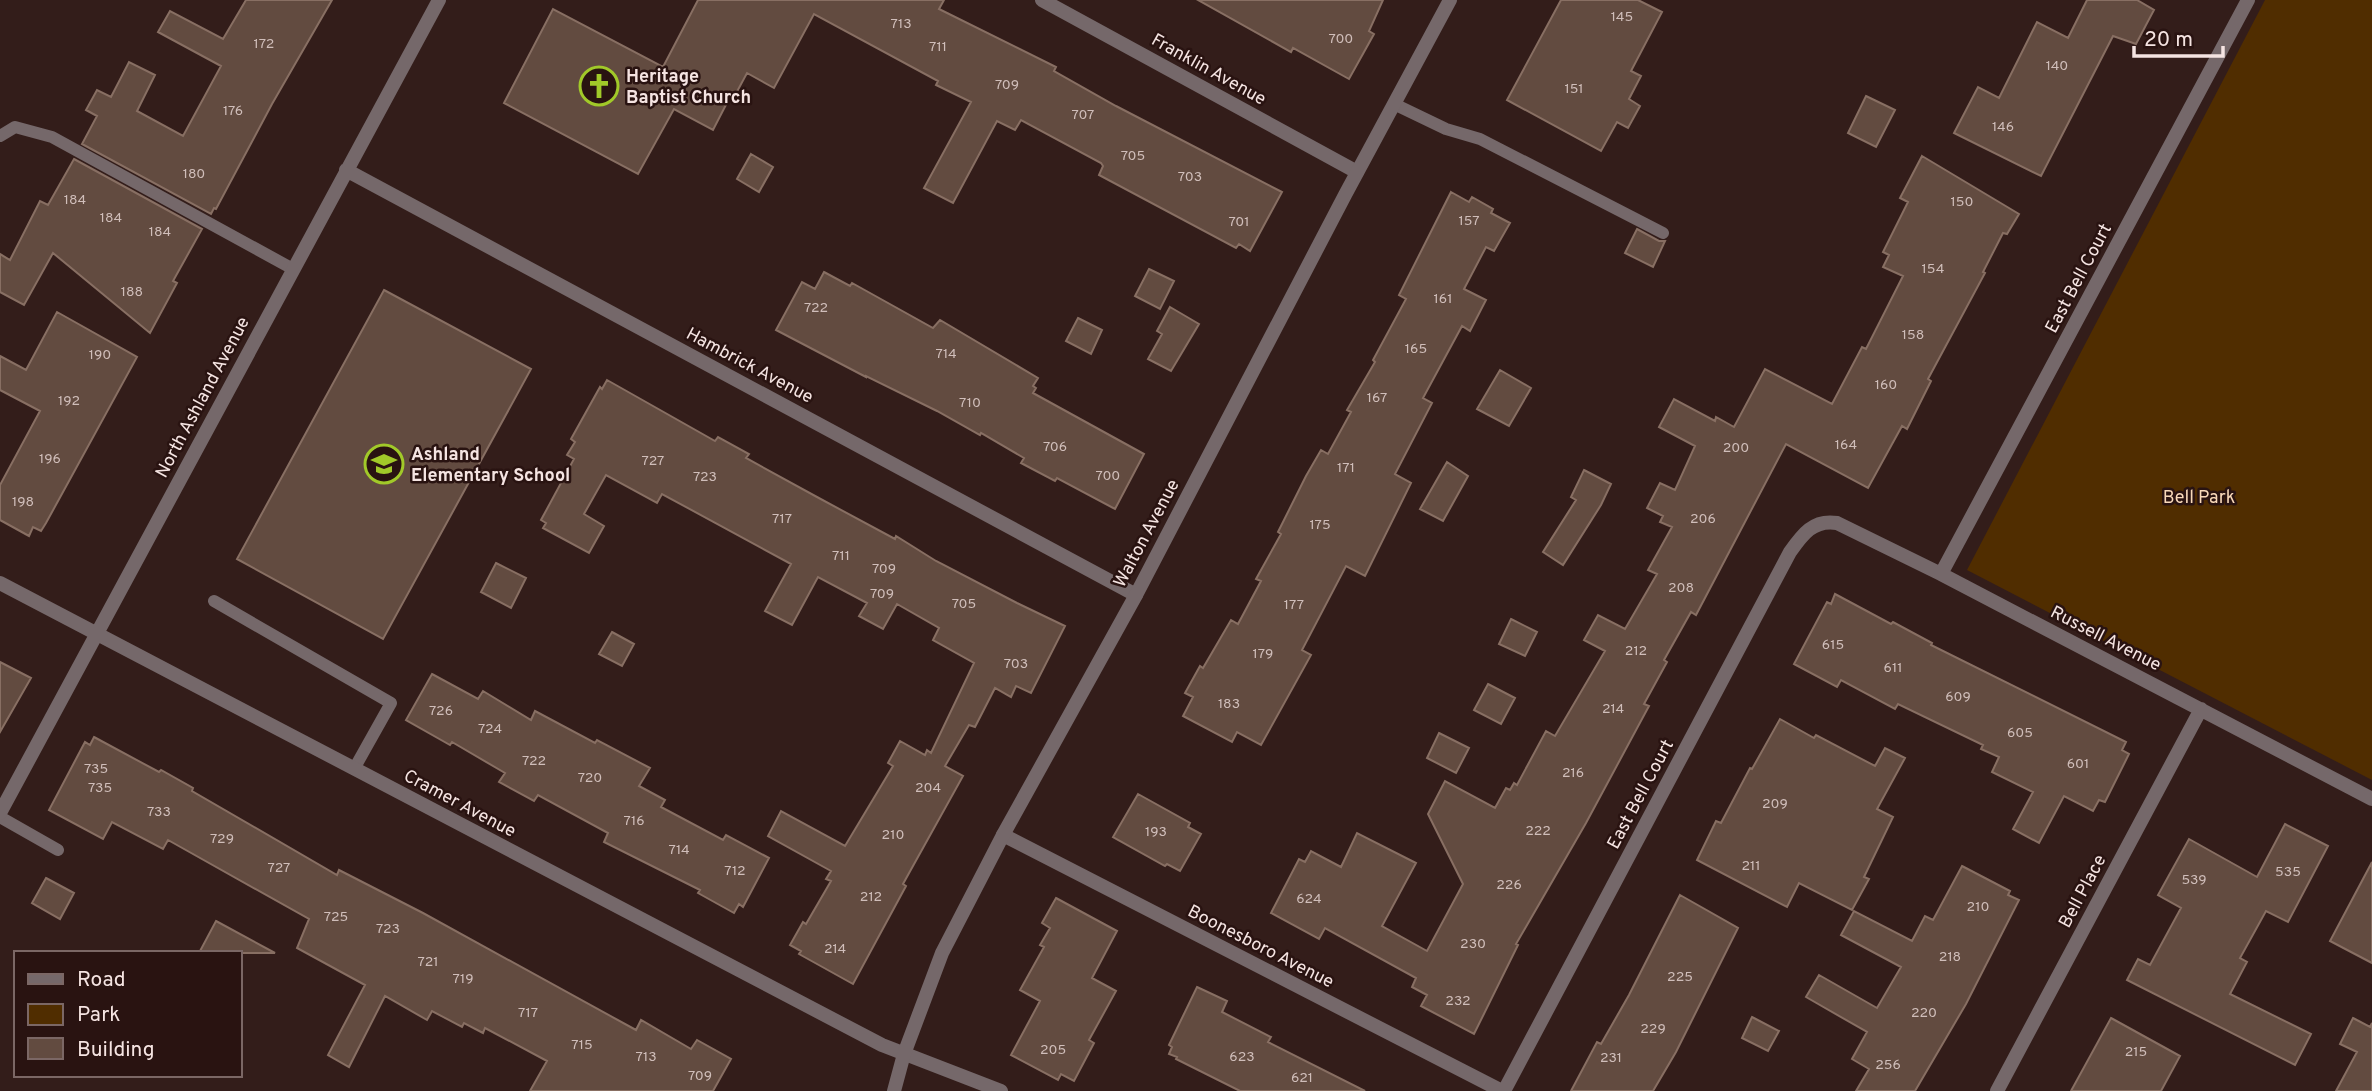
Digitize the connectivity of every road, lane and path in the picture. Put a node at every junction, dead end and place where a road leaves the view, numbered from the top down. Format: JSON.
{"nodes":[{"id":1,"x":439,"y":0,"type":"edge"},
{"id":2,"x":1042,"y":0,"type":"edge"},
{"id":3,"x":1450,"y":0,"type":"edge"},
{"id":4,"x":2248,"y":0,"type":"edge"},
{"id":5,"x":1394,"y":104,"type":"junction"},
{"id":6,"x":0,"y":135,"type":"edge"},
{"id":7,"x":346,"y":170,"type":"junction"},
{"id":8,"x":1357,"y":172,"type":"junction"},
{"id":9,"x":1663,"y":233,"type":"dead end"},
{"id":10,"x":293,"y":268,"type":"junction"},
{"id":11,"x":1819,"y":523,"type":"joint"},
{"id":12,"x":1941,"y":574,"type":"junction"},
{"id":13,"x":0,"y":583,"type":"edge"},
{"id":14,"x":1136,"y":595,"type":"junction"},
{"id":15,"x":214,"y":601,"type":"dead end"},
{"id":16,"x":95,"y":635,"type":"junction"},
{"id":17,"x":2201,"y":709,"type":"junction"},
{"id":18,"x":354,"y":769,"type":"junction"},
{"id":19,"x":2372,"y":799,"type":"edge"},
{"id":20,"x":0,"y":815,"type":"edge"},
{"id":21,"x":1003,"y":835,"type":"junction"},
{"id":22,"x":58,"y":850,"type":"dead end"},
{"id":23,"x":904,"y":1055,"type":"junction"},
{"id":24,"x":894,"y":1091,"type":"edge"},
{"id":25,"x":1001,"y":1091,"type":"edge"},
{"id":26,"x":1503,"y":1091,"type":"edge"},
{"id":27,"x":1997,"y":1091,"type":"edge"}],
"edges":[{"from":1,"to":7,"type":"street","name":"North Ashland Avenue"},
{"from":2,"to":8,"type":"street","name":"Franklin Avenue"},
{"from":3,"to":5,"type":"street","name":"Walton Avenue"},
{"from":4,"to":12,"type":"street","name":"East Bell Court"},
{"from":5,"to":8,"type":"street","name":"Walton Avenue"},
{"from":5,"to":9,"type":"lane"},
{"from":6,"to":10,"type":"lane"},
{"from":7,"to":10,"type":"street","name":"North Ashland Avenue"},
{"from":7,"to":14,"type":"street","name":"Hambrick Avenue"},
{"from":8,"to":14,"type":"street","name":"Walton Avenue"},
{"from":10,"to":16,"type":"street","name":"North Ashland Avenue"},
{"from":11,"to":12,"type":"street","name":"Russell Avenue"},
{"from":11,"to":26,"type":"street","name":"East Bell Court"},
{"from":12,"to":17,"type":"street","name":"Russell Avenue"},
{"from":13,"to":16,"type":"street","name":"Cramer Avenue"},
{"from":14,"to":21,"type":"street","name":"Walton Avenue"},
{"from":15,"to":18,"type":"lane"},
{"from":16,"to":18,"type":"street","name":"Cramer Avenue"},
{"from":16,"to":20,"type":"street","name":"North Ashland Avenue"},
{"from":17,"to":19,"type":"street","name":"Russell Avenue"},
{"from":17,"to":27,"type":"street","name":"Bell Place"},
{"from":18,"to":23,"type":"street","name":"Cramer Avenue"},
{"from":20,"to":22,"type":"lane"},
{"from":21,"to":23,"type":"street","name":"Walton Avenue"},
{"from":21,"to":26,"type":"street","name":"Boonesboro Avenue"},
{"from":23,"to":24,"type":"street","name":"Walton Avenue"},
{"from":23,"to":25,"type":"street","name":"Cramer Avenue"}]}
